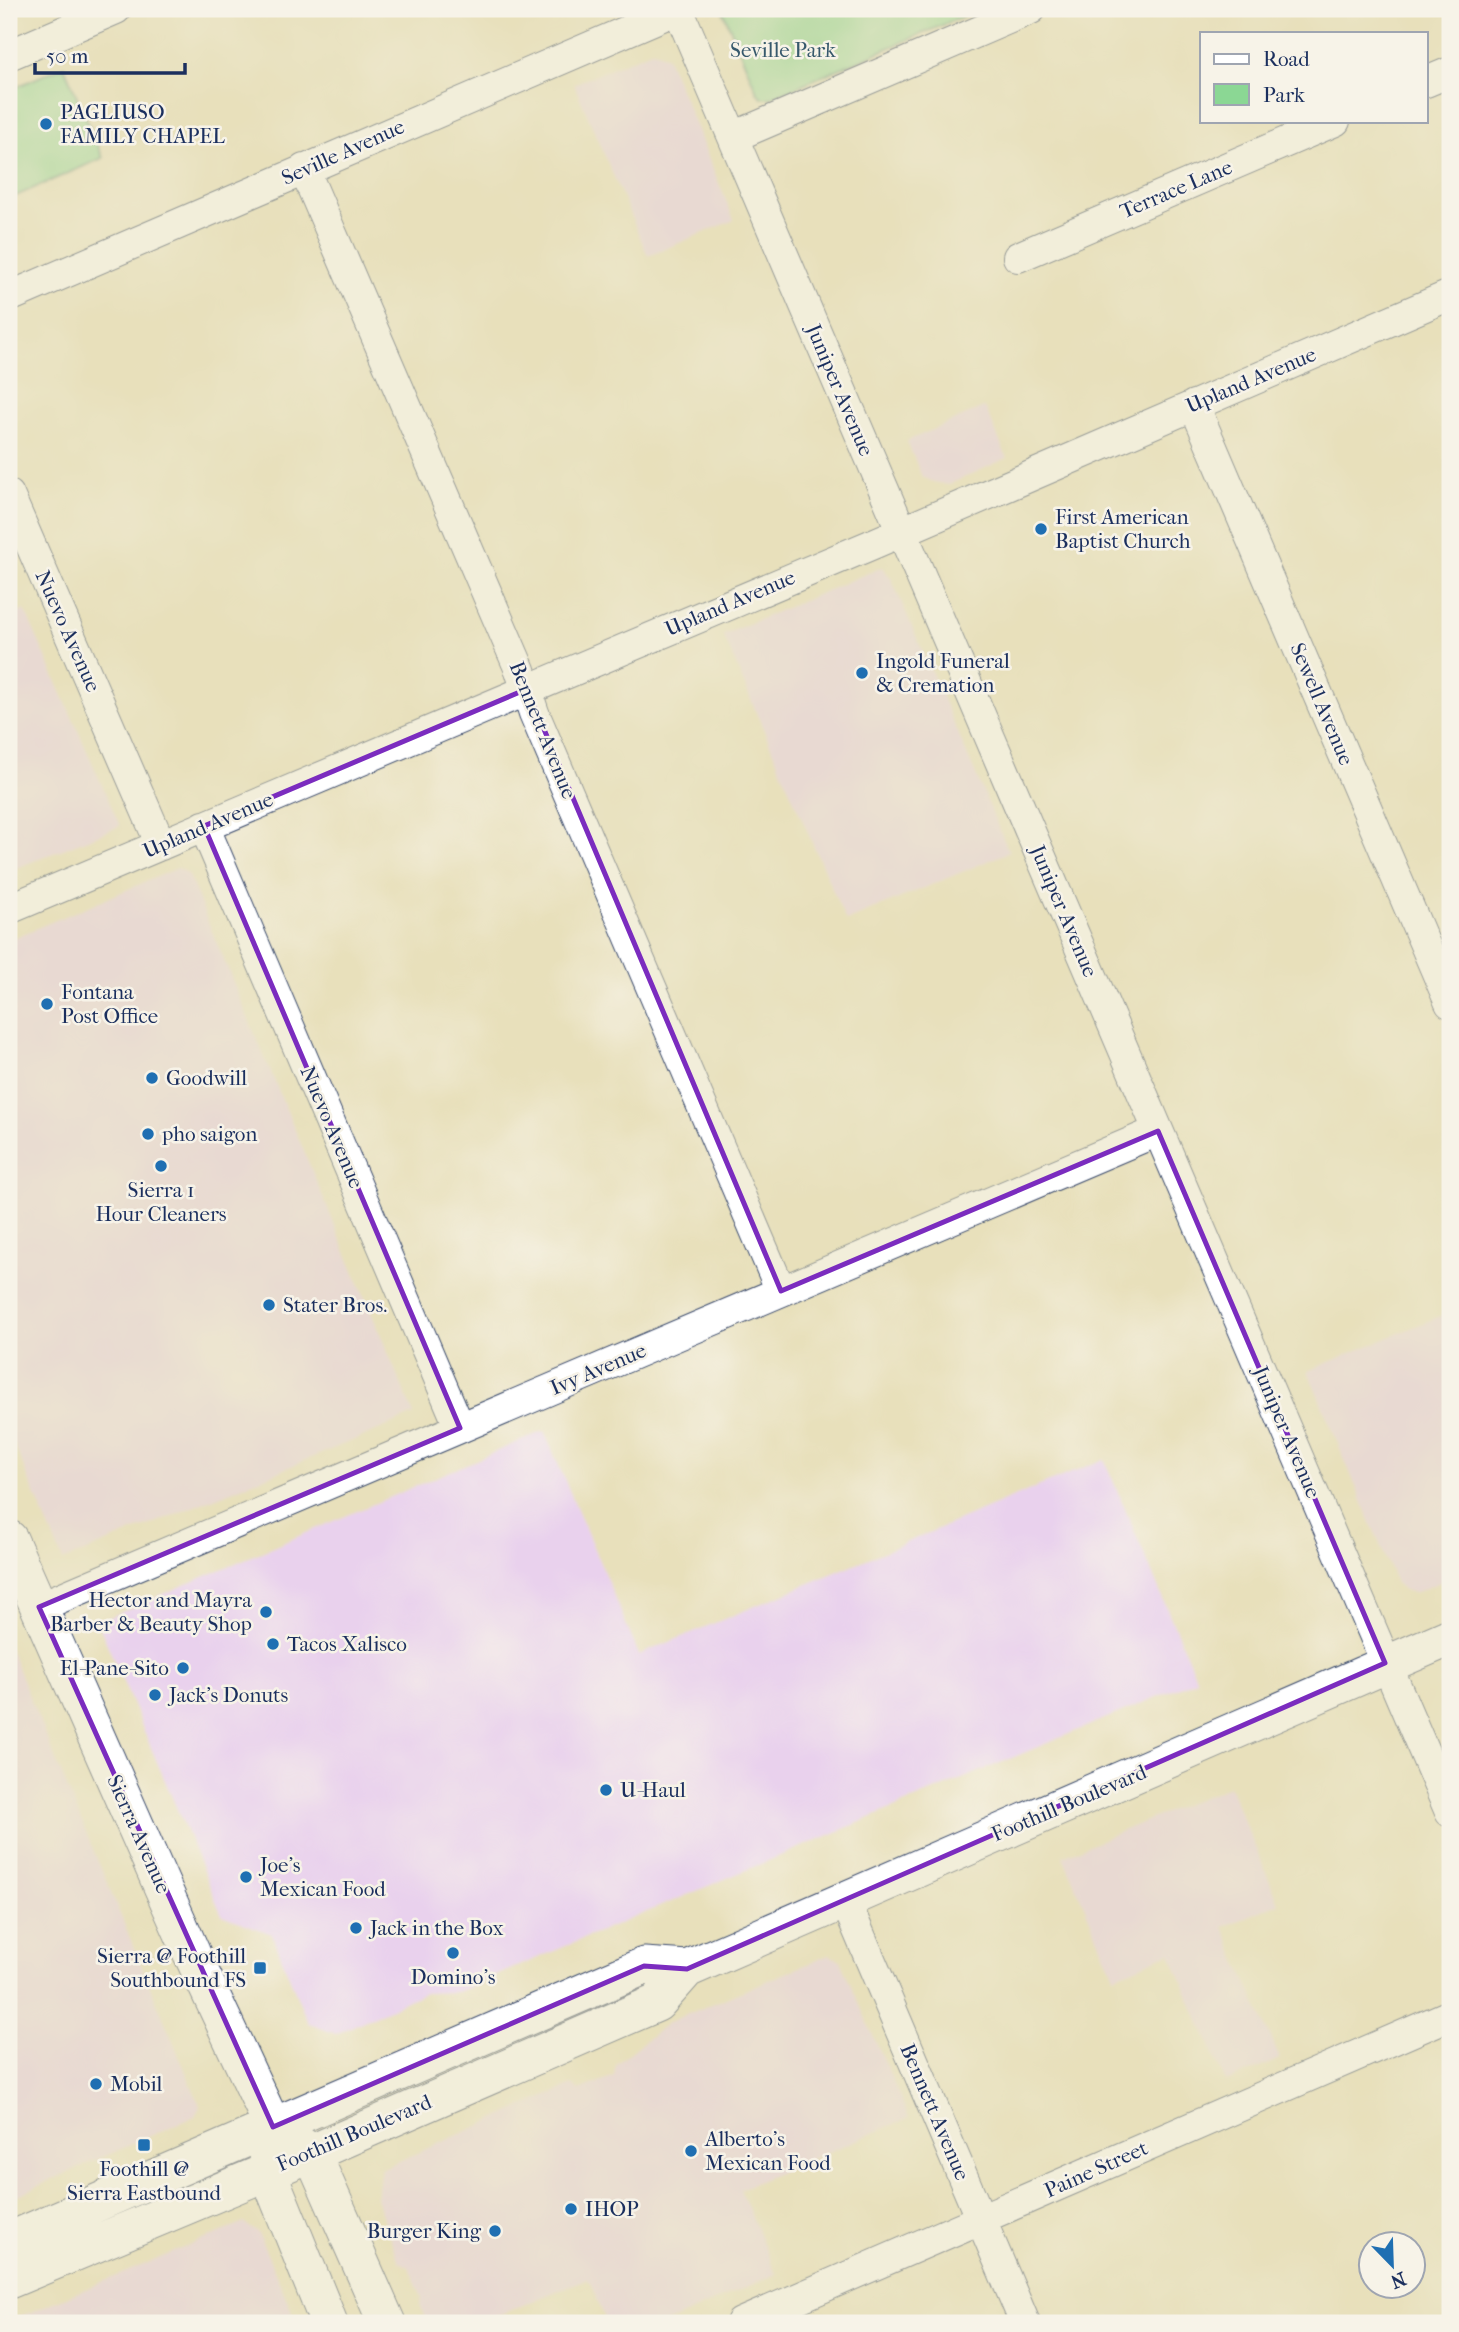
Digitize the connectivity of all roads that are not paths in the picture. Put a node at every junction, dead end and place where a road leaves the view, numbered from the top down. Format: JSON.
{"nodes":[{"id":1,"x":116,"y":9,"type":"edge"},
{"id":2,"x":678,"y":9,"type":"edge"},
{"id":3,"x":1031,"y":9,"type":"edge"},
{"id":4,"x":9,"y":55,"type":"edge"},
{"id":5,"x":1450,"y":72,"type":"edge"},
{"id":6,"x":1428,"y":81,"type":"edge"},
{"id":7,"x":1333,"y":122,"type":"edge"},
{"id":8,"x":733,"y":137,"type":"junction"},
{"id":9,"x":304,"y":169,"type":"junction"},
{"id":10,"x":1018,"y":257,"type":"dead end"},
{"id":11,"x":1450,"y":295,"type":"edge"},
{"id":12,"x":9,"y":297,"type":"edge"},
{"id":13,"x":1194,"y":405,"type":"junction"},
{"id":14,"x":9,"y":495,"type":"edge"},
{"id":15,"x":901,"y":531,"type":"junction"},
{"id":16,"x":527,"y":689,"type":"junction"},
{"id":17,"x":204,"y":826,"type":"junction"},
{"id":18,"x":161,"y":845,"type":"junction"},
{"id":19,"x":9,"y":909,"type":"edge"},
{"id":20,"x":1450,"y":1003,"type":"edge"},
{"id":21,"x":1158,"y":1131,"type":"junction"},
{"id":22,"x":780,"y":1291,"type":"junction"},
{"id":23,"x":460,"y":1428,"type":"junction"},
{"id":24,"x":9,"y":1539,"type":"edge"},
{"id":25,"x":39,"y":1607,"type":"junction"},
{"id":26,"x":1450,"y":1637,"type":"edge"},
{"id":27,"x":1385,"y":1664,"type":"junction"},
{"id":28,"x":1450,"y":1812,"type":"edge"},
{"id":29,"x":845,"y":1900,"type":"junction"},
{"id":30,"x":687,"y":1969,"type":"junction"},
{"id":31,"x":1450,"y":2015,"type":"edge"},
{"id":32,"x":273,"y":2127,"type":"junction"},
{"id":33,"x":312,"y":2153,"type":"junction"},
{"id":34,"x":267,"y":2170,"type":"junction"},
{"id":35,"x":981,"y":2219,"type":"junction"},
{"id":36,"x":9,"y":2241,"type":"edge"},
{"id":37,"x":9,"y":2280,"type":"edge"},
{"id":38,"x":329,"y":2323,"type":"edge"},
{"id":39,"x":387,"y":2323,"type":"edge"},
{"id":40,"x":741,"y":2323,"type":"edge"},
{"id":41,"x":1025,"y":2323,"type":"edge"}],
"edges":[{"from":1,"to":4,"type":"street"},
{"from":2,"to":8,"type":"street","name":"Juniper Avenue"},
{"from":2,"to":9,"type":"street","name":"Seville Avenue"},
{"from":3,"to":8,"type":"street"},
{"from":5,"to":6,"type":"street"},
{"from":7,"to":10,"type":"street","name":"Terrace Lane"},
{"from":8,"to":15,"type":"street","name":"Juniper Avenue"},
{"from":9,"to":12,"type":"street","name":"Seville Avenue"},
{"from":9,"to":16,"type":"street","name":"Bennett Avenue"},
{"from":11,"to":13,"type":"street","name":"Upland Avenue"},
{"from":13,"to":15,"type":"street","name":"Upland Avenue"},
{"from":13,"to":20,"type":"street","name":"Sewell Avenue"},
{"from":14,"to":18,"type":"street","name":"Nuevo Avenue"},
{"from":15,"to":16,"type":"street","name":"Upland Avenue"},
{"from":15,"to":21,"type":"street","name":"Juniper Avenue"},
{"from":16,"to":17,"type":"street","name":"Upland Avenue"},
{"from":16,"to":22,"type":"street","name":"Bennett Avenue"},
{"from":17,"to":18,"type":"street","name":"Upland Avenue"},
{"from":17,"to":23,"type":"street","name":"Nuevo Avenue"},
{"from":18,"to":19,"type":"street","name":"Upland Avenue"},
{"from":21,"to":22,"type":"street","name":"Ivy Avenue"},
{"from":21,"to":27,"type":"street","name":"Juniper Avenue"},
{"from":22,"to":23,"type":"street","name":"Ivy Avenue"},
{"from":23,"to":25,"type":"street","name":"Ivy Avenue"},
{"from":24,"to":25,"type":"main road","name":"Sierra Avenue"},
{"from":25,"to":32,"type":"main road","name":"Sierra Avenue"},
{"from":26,"to":27,"type":"main road","name":"Foothill Boulevard"},
{"from":27,"to":28,"type":"street","name":"Juniper Avenue"},
{"from":27,"to":29,"type":"main road","name":"Foothill Boulevard"},
{"from":29,"to":30,"type":"main road","name":"Foothill Boulevard"},
{"from":29,"to":35,"type":"street","name":"Bennett Avenue"},
{"from":30,"to":32,"type":"main road","name":"Foothill Boulevard"},
{"from":30,"to":33,"type":"main road","name":"Foothill Boulevard"},
{"from":31,"to":35,"type":"street","name":"Paine Street"},
{"from":32,"to":33,"type":"main road"},
{"from":32,"to":34,"type":"main road"},
{"from":32,"to":36,"type":"main road","name":"Foothill Boulevard"},
{"from":33,"to":34,"type":"main road","name":"Foothill Boulevard"},
{"from":33,"to":39,"type":"main road"},
{"from":34,"to":37,"type":"main road","name":"Foothill Boulevard"},
{"from":34,"to":38,"type":"main road"},
{"from":35,"to":40,"type":"street","name":"Paine Street"},
{"from":35,"to":41,"type":"street","name":"Bennett Avenue"}]}
